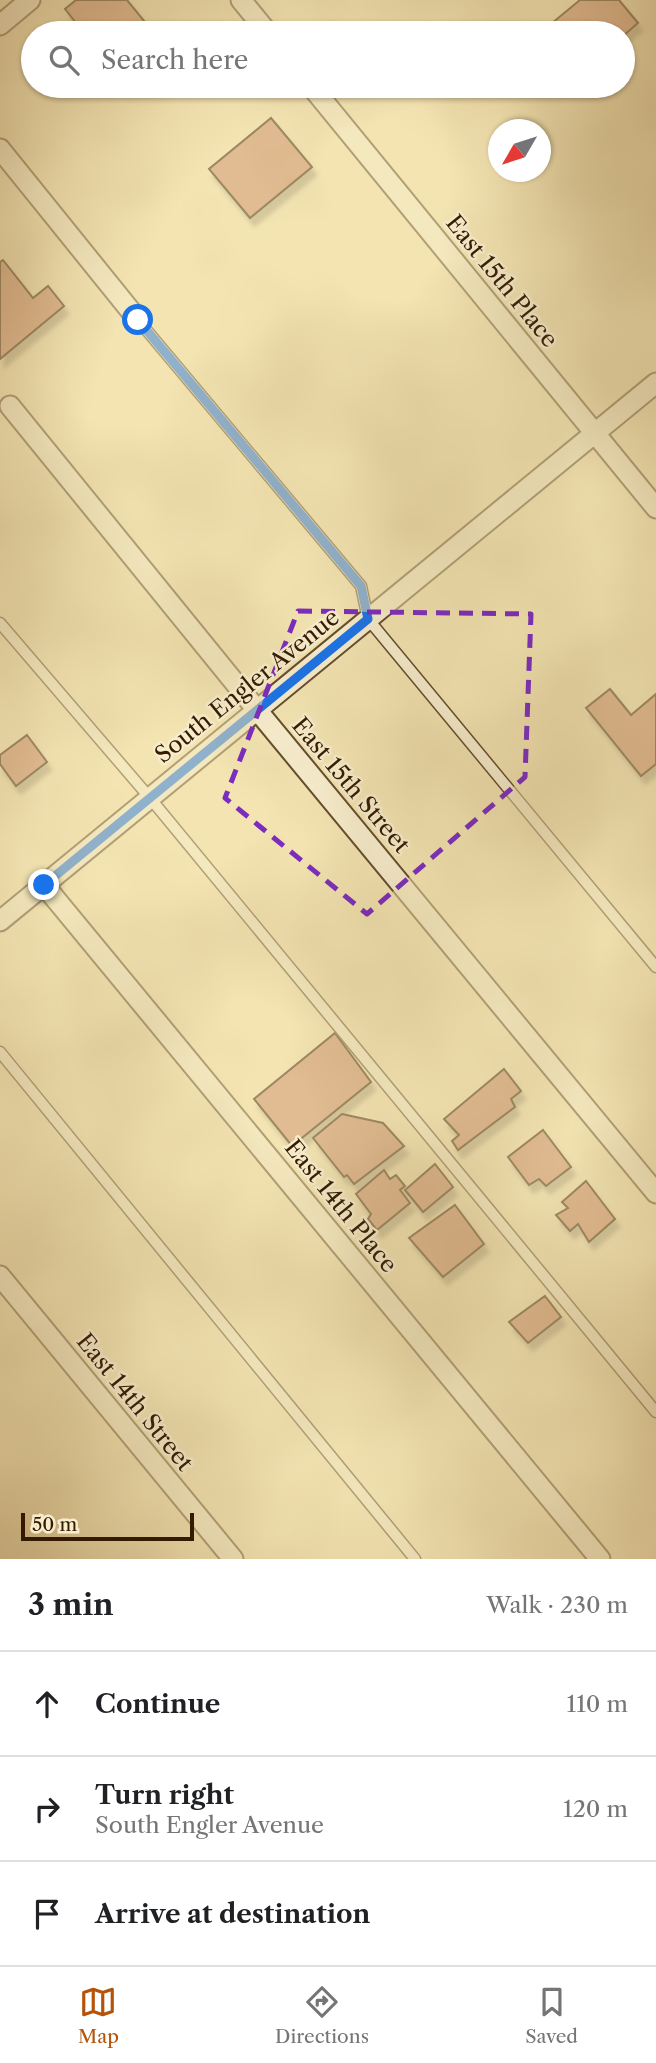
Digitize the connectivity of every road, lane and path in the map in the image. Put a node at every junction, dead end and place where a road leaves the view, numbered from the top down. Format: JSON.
{"nodes":[{"id":1,"x":30,"y":0,"type":"edge"},
{"id":2,"x":241,"y":0,"type":"edge"},
{"id":3,"x":258,"y":21,"type":"edge"},
{"id":4,"x":0,"y":25,"type":"edge"},
{"id":5,"x":321,"y":98,"type":"edge"},
{"id":6,"x":0,"y":149,"type":"edge"},
{"id":7,"x":138,"y":320,"type":"joint"},
{"id":8,"x":656,"y":383,"type":"edge"},
{"id":9,"x":10,"y":406,"type":"dead end"},
{"id":10,"x":594,"y":433,"type":"junction"},
{"id":11,"x":656,"y":508,"type":"edge"},
{"id":12,"x":368,"y":619,"type":"junction"},
{"id":13,"x":0,"y":623,"type":"edge"},
{"id":14,"x":257,"y":710,"type":"junction"},
{"id":15,"x":150,"y":798,"type":"junction"},
{"id":16,"x":44,"y":885,"type":"junction"},
{"id":17,"x":0,"y":921,"type":"edge"},
{"id":18,"x":656,"y":967,"type":"edge"},
{"id":19,"x":0,"y":1052,"type":"edge"},
{"id":20,"x":656,"y":1193,"type":"edge"},
{"id":21,"x":0,"y":1276,"type":"edge"},
{"id":22,"x":656,"y":1412,"type":"edge"},
{"id":23,"x":233,"y":1559,"type":"edge"},
{"id":24,"x":415,"y":1559,"type":"edge"},
{"id":25,"x":600,"y":1559,"type":"edge"}],
"edges":[{"from":1,"to":4,"type":"street"},
{"from":2,"to":3,"type":"street"},
{"from":5,"to":10,"type":"street","name":"East 15th Place"},
{"from":6,"to":7,"type":"street"},
{"from":7,"to":12,"type":"lane"},
{"from":8,"to":10,"type":"street","name":"South Engler Avenue"},
{"from":9,"to":14,"type":"street","name":"East 15th Street"},
{"from":10,"to":11,"type":"street","name":"East 15th Place"},
{"from":10,"to":12,"type":"street","name":"South Engler Avenue"},
{"from":12,"to":14,"type":"street","name":"South Engler Avenue"},
{"from":12,"to":18,"type":"lane"},
{"from":13,"to":15,"type":"lane"},
{"from":14,"to":15,"type":"street","name":"South Engler Avenue"},
{"from":14,"to":20,"type":"street","name":"East 15th Street"},
{"from":15,"to":16,"type":"street","name":"South Engler Avenue"},
{"from":15,"to":22,"type":"lane"},
{"from":16,"to":17,"type":"street","name":"South Engler Avenue"},
{"from":16,"to":25,"type":"street","name":"East 14th Place"},
{"from":19,"to":24,"type":"lane"},
{"from":21,"to":23,"type":"street","name":"East 14th Street"}]}
